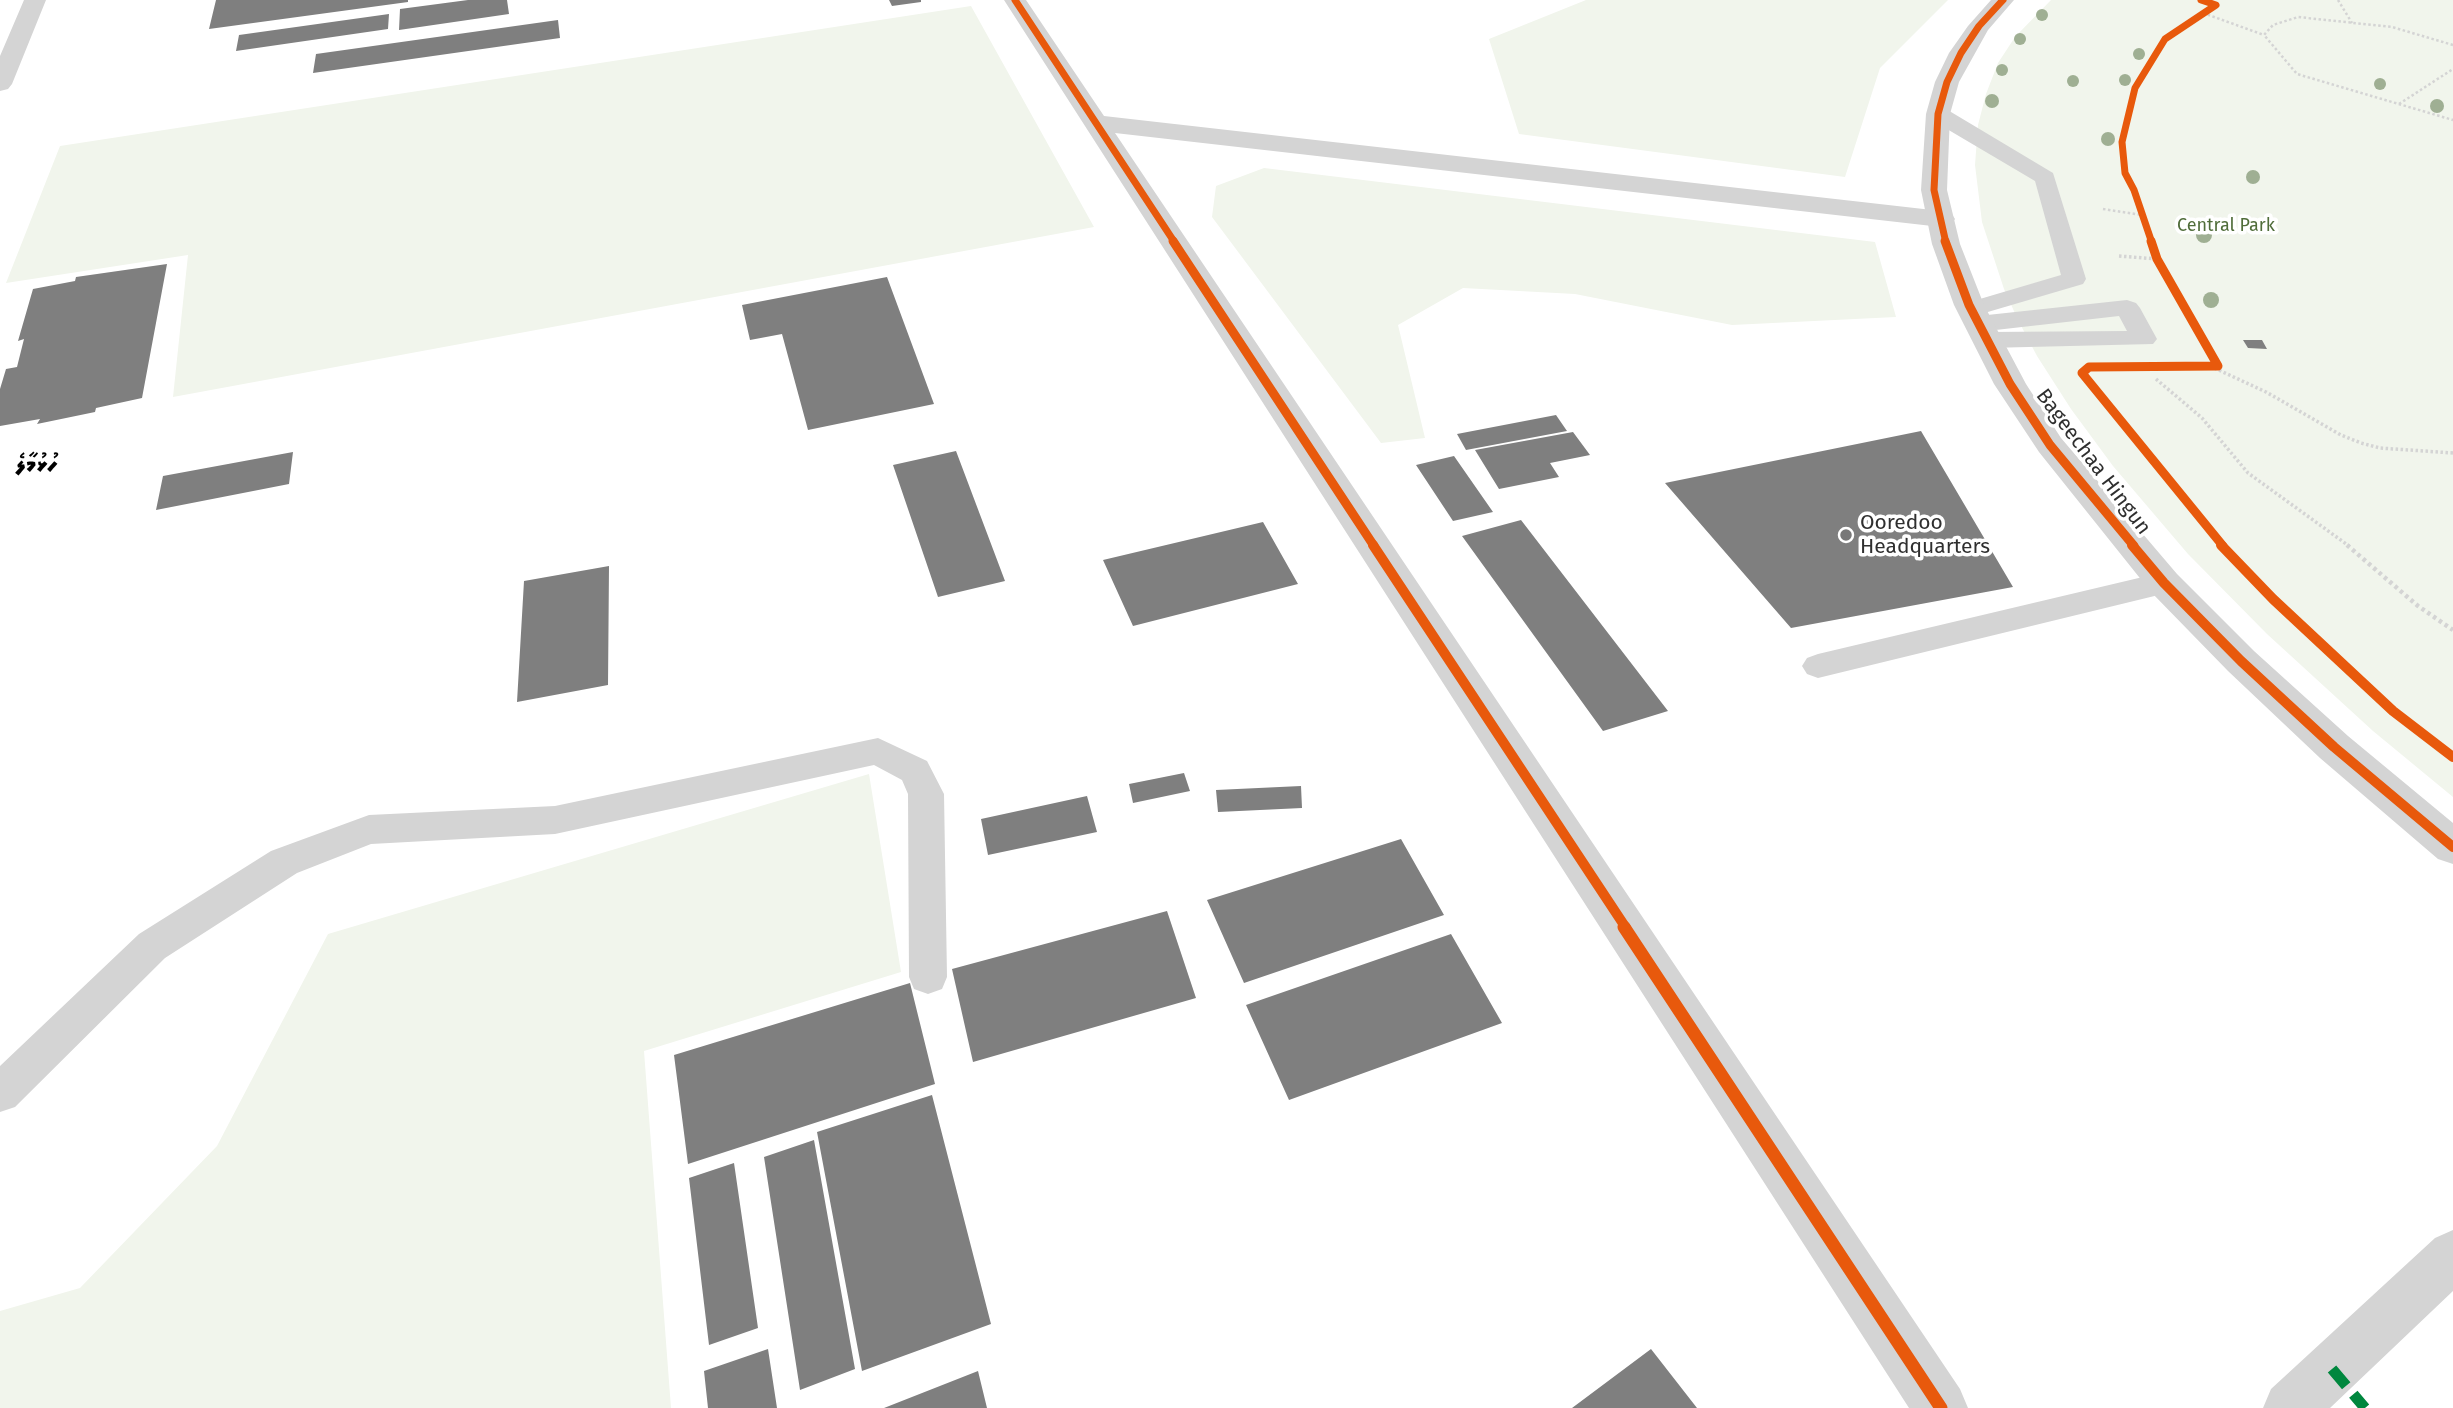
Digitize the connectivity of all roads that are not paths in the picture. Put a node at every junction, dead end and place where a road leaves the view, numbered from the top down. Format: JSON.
{"nodes":[{"id":1,"x":35,"y":0,"type":"edge"},
{"id":2,"x":1014,"y":0,"type":"edge"},
{"id":3,"x":2003,"y":0,"type":"edge"},
{"id":4,"x":0,"y":85,"type":"edge"},
{"id":5,"x":1938,"y":114,"type":"junction"},
{"id":6,"x":1096,"y":123,"type":"junction"},
{"id":7,"x":1941,"y":219,"type":"junction"},
{"id":8,"x":2092,"y":312,"type":"junction"},
{"id":9,"x":1979,"y":324,"type":"junction"},
{"id":10,"x":2042,"y":328,"type":"junction"},
{"id":11,"x":2108,"y":339,"type":"junction"},
{"id":12,"x":2164,"y":583,"type":"junction"},
{"id":13,"x":1818,"y":666,"type":"dead end"},
{"id":14,"x":2453,"y":847,"type":"edge"},
{"id":15,"x":928,"y":977,"type":"dead end"},
{"id":16,"x":0,"y":1093,"type":"edge"},
{"id":17,"x":2453,"y":1256,"type":"edge"},
{"id":18,"x":1941,"y":1408,"type":"edge"},
{"id":19,"x":2290,"y":1408,"type":"edge"}],
"edges":[{"from":1,"to":4,"type":"street"},
{"from":2,"to":6,"type":"street"},
{"from":3,"to":5,"type":"street","name":"Bageechaa Hingun"},
{"from":5,"to":7,"type":"street","name":"Bageechaa Hingun"},
{"from":5,"to":9,"type":"lane"},
{"from":6,"to":7,"type":"street"},
{"from":6,"to":18,"type":"street"},
{"from":7,"to":9,"type":"street","name":"Bageechaa Hingun"},
{"from":8,"to":10,"type":"lane"},
{"from":8,"to":11,"type":"lane"},
{"from":8,"to":11,"type":"lane"},
{"from":9,"to":10,"type":"lane"},
{"from":9,"to":12,"type":"street","name":"Bageechaa Hingun"},
{"from":10,"to":11,"type":"lane"},
{"from":12,"to":13,"type":"lane"},
{"from":12,"to":14,"type":"street","name":"Bageechaa Hingun"},
{"from":15,"to":16,"type":"lane"},
{"from":17,"to":19,"type":"street"}]}
